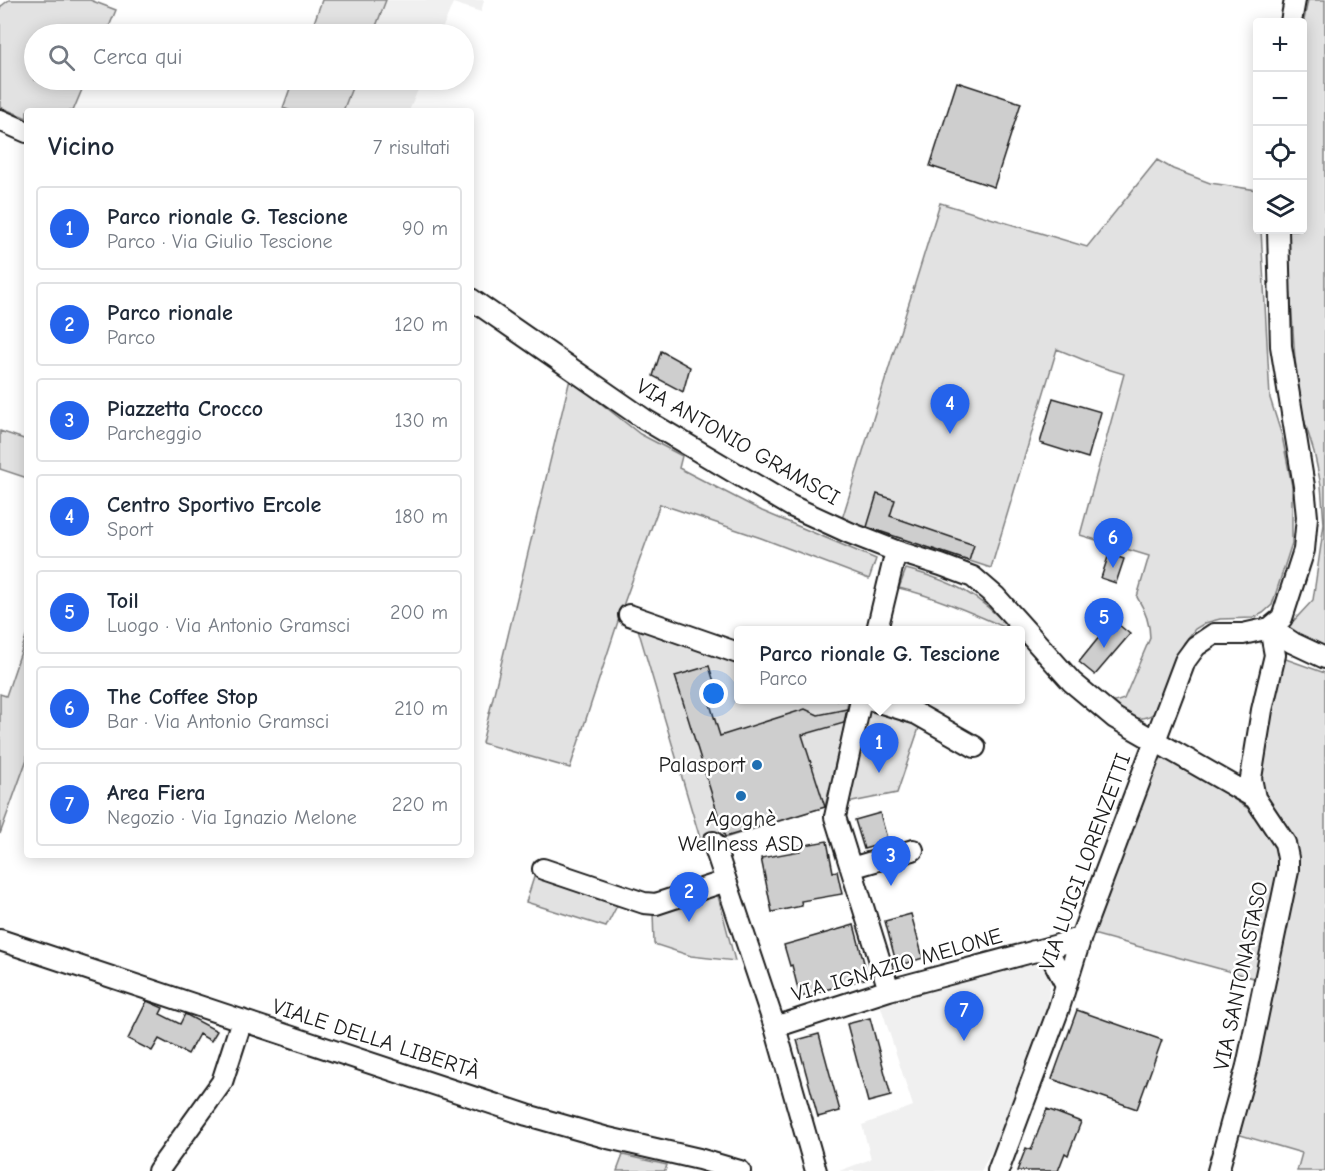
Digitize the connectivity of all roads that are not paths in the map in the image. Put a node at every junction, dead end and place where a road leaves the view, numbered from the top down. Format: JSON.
{"nodes":[{"id":1,"x":1295,"y":0,"type":"edge"},
{"id":2,"x":1292,"y":18,"type":"edge"},
{"id":3,"x":0,"y":120,"type":"edge"},
{"id":4,"x":24,"y":131,"type":"edge"},
{"id":5,"x":1278,"y":234,"type":"edge"},
{"id":6,"x":474,"y":301,"type":"edge"},
{"id":7,"x":896,"y":551,"type":"junction"},
{"id":8,"x":629,"y":615,"type":"dead end"},
{"id":9,"x":878,"y":626,"type":"edge"},
{"id":10,"x":1022,"y":626,"type":"edge"},
{"id":11,"x":1270,"y":628,"type":"junction"},
{"id":12,"x":1025,"y":630,"type":"edge"},
{"id":13,"x":734,"y":652,"type":"edge"},
{"id":14,"x":1325,"y":658,"type":"edge"},
{"id":15,"x":860,"y":704,"type":"edge"},
{"id":16,"x":887,"y":704,"type":"edge"},
{"id":17,"x":1155,"y":741,"type":"junction"},
{"id":18,"x":975,"y":747,"type":"dead end"},
{"id":19,"x":1255,"y":798,"type":"junction"},
{"id":20,"x":713,"y":842,"type":"dead end"},
{"id":21,"x":913,"y":850,"type":"dead end"},
{"id":22,"x":851,"y":868,"type":"junction"},
{"id":23,"x":543,"y":869,"type":"dead end"},
{"id":24,"x":726,"y":881,"type":"junction"},
{"id":25,"x":1081,"y":937,"type":"junction"},
{"id":26,"x":0,"y":940,"type":"edge"},
{"id":27,"x":1034,"y":951,"type":"junction"},
{"id":28,"x":1066,"y":985,"type":"junction"},
{"id":29,"x":889,"y":990,"type":"junction"},
{"id":30,"x":242,"y":1020,"type":"junction"},
{"id":31,"x":775,"y":1027,"type":"junction"},
{"id":32,"x":808,"y":1143,"type":"junction"},
{"id":33,"x":675,"y":1162,"type":"edge"},
{"id":34,"x":158,"y":1171,"type":"edge"},
{"id":35,"x":740,"y":1171,"type":"edge"},
{"id":36,"x":799,"y":1171,"type":"edge"},
{"id":37,"x":816,"y":1171,"type":"edge"},
{"id":38,"x":998,"y":1171,"type":"edge"},
{"id":39,"x":1218,"y":1171,"type":"edge"}],
"edges":[{"from":1,"to":2,"type":"street"},
{"from":3,"to":4,"type":"street"},
{"from":5,"to":11,"type":"street"},
{"from":6,"to":7,"type":"street","name":"VIA ANTONIO GRAMSCI"},
{"from":7,"to":9,"type":"street"},
{"from":7,"to":10,"type":"street","name":"VIA ANTONIO GRAMSCI"},
{"from":8,"to":13,"type":"street"},
{"from":11,"to":14,"type":"street"},
{"from":11,"to":17,"type":"street","name":"VIA LUIGI LORENZETTI"},
{"from":11,"to":19,"type":"street","name":"VIA SANTONASTASO"},
{"from":12,"to":17,"type":"street","name":"VIA ANTONIO GRAMSCI"},
{"from":15,"to":22,"type":"street"},
{"from":16,"to":18,"type":"street"},
{"from":17,"to":19,"type":"street","name":"VIA SANTONASTASO"},
{"from":17,"to":25,"type":"street","name":"VIA LUIGI LORENZETTI"},
{"from":19,"to":39,"type":"street","name":"VIA SANTONASTASO"},
{"from":20,"to":24,"type":"street"},
{"from":21,"to":22,"type":"street"},
{"from":22,"to":29,"type":"street"},
{"from":23,"to":24,"type":"street"},
{"from":24,"to":31,"type":"street"},
{"from":25,"to":27,"type":"street","name":"VIA IGNAZIO MELONE"},
{"from":25,"to":28,"type":"street","name":"VIA LUIGI LORENZETTI"},
{"from":26,"to":30,"type":"street","name":"VIALE DELLA LIBERTÀ"},
{"from":27,"to":28,"type":"street","name":"VIA IGNAZIO MELONE"},
{"from":27,"to":29,"type":"street","name":"VIA IGNAZIO MELONE"},
{"from":28,"to":38,"type":"street","name":"VIA LUIGI LORENZETTI"},
{"from":29,"to":31,"type":"street","name":"VIA IGNAZIO MELONE"},
{"from":30,"to":33,"type":"street","name":"VIALE DELLA LIBERTÀ"},
{"from":30,"to":34,"type":"street"},
{"from":31,"to":32,"type":"street"},
{"from":32,"to":36,"type":"street"},
{"from":32,"to":37,"type":"street"},
{"from":33,"to":35,"type":"street","name":"VIALE DELLA LIBERTÀ"}]}
